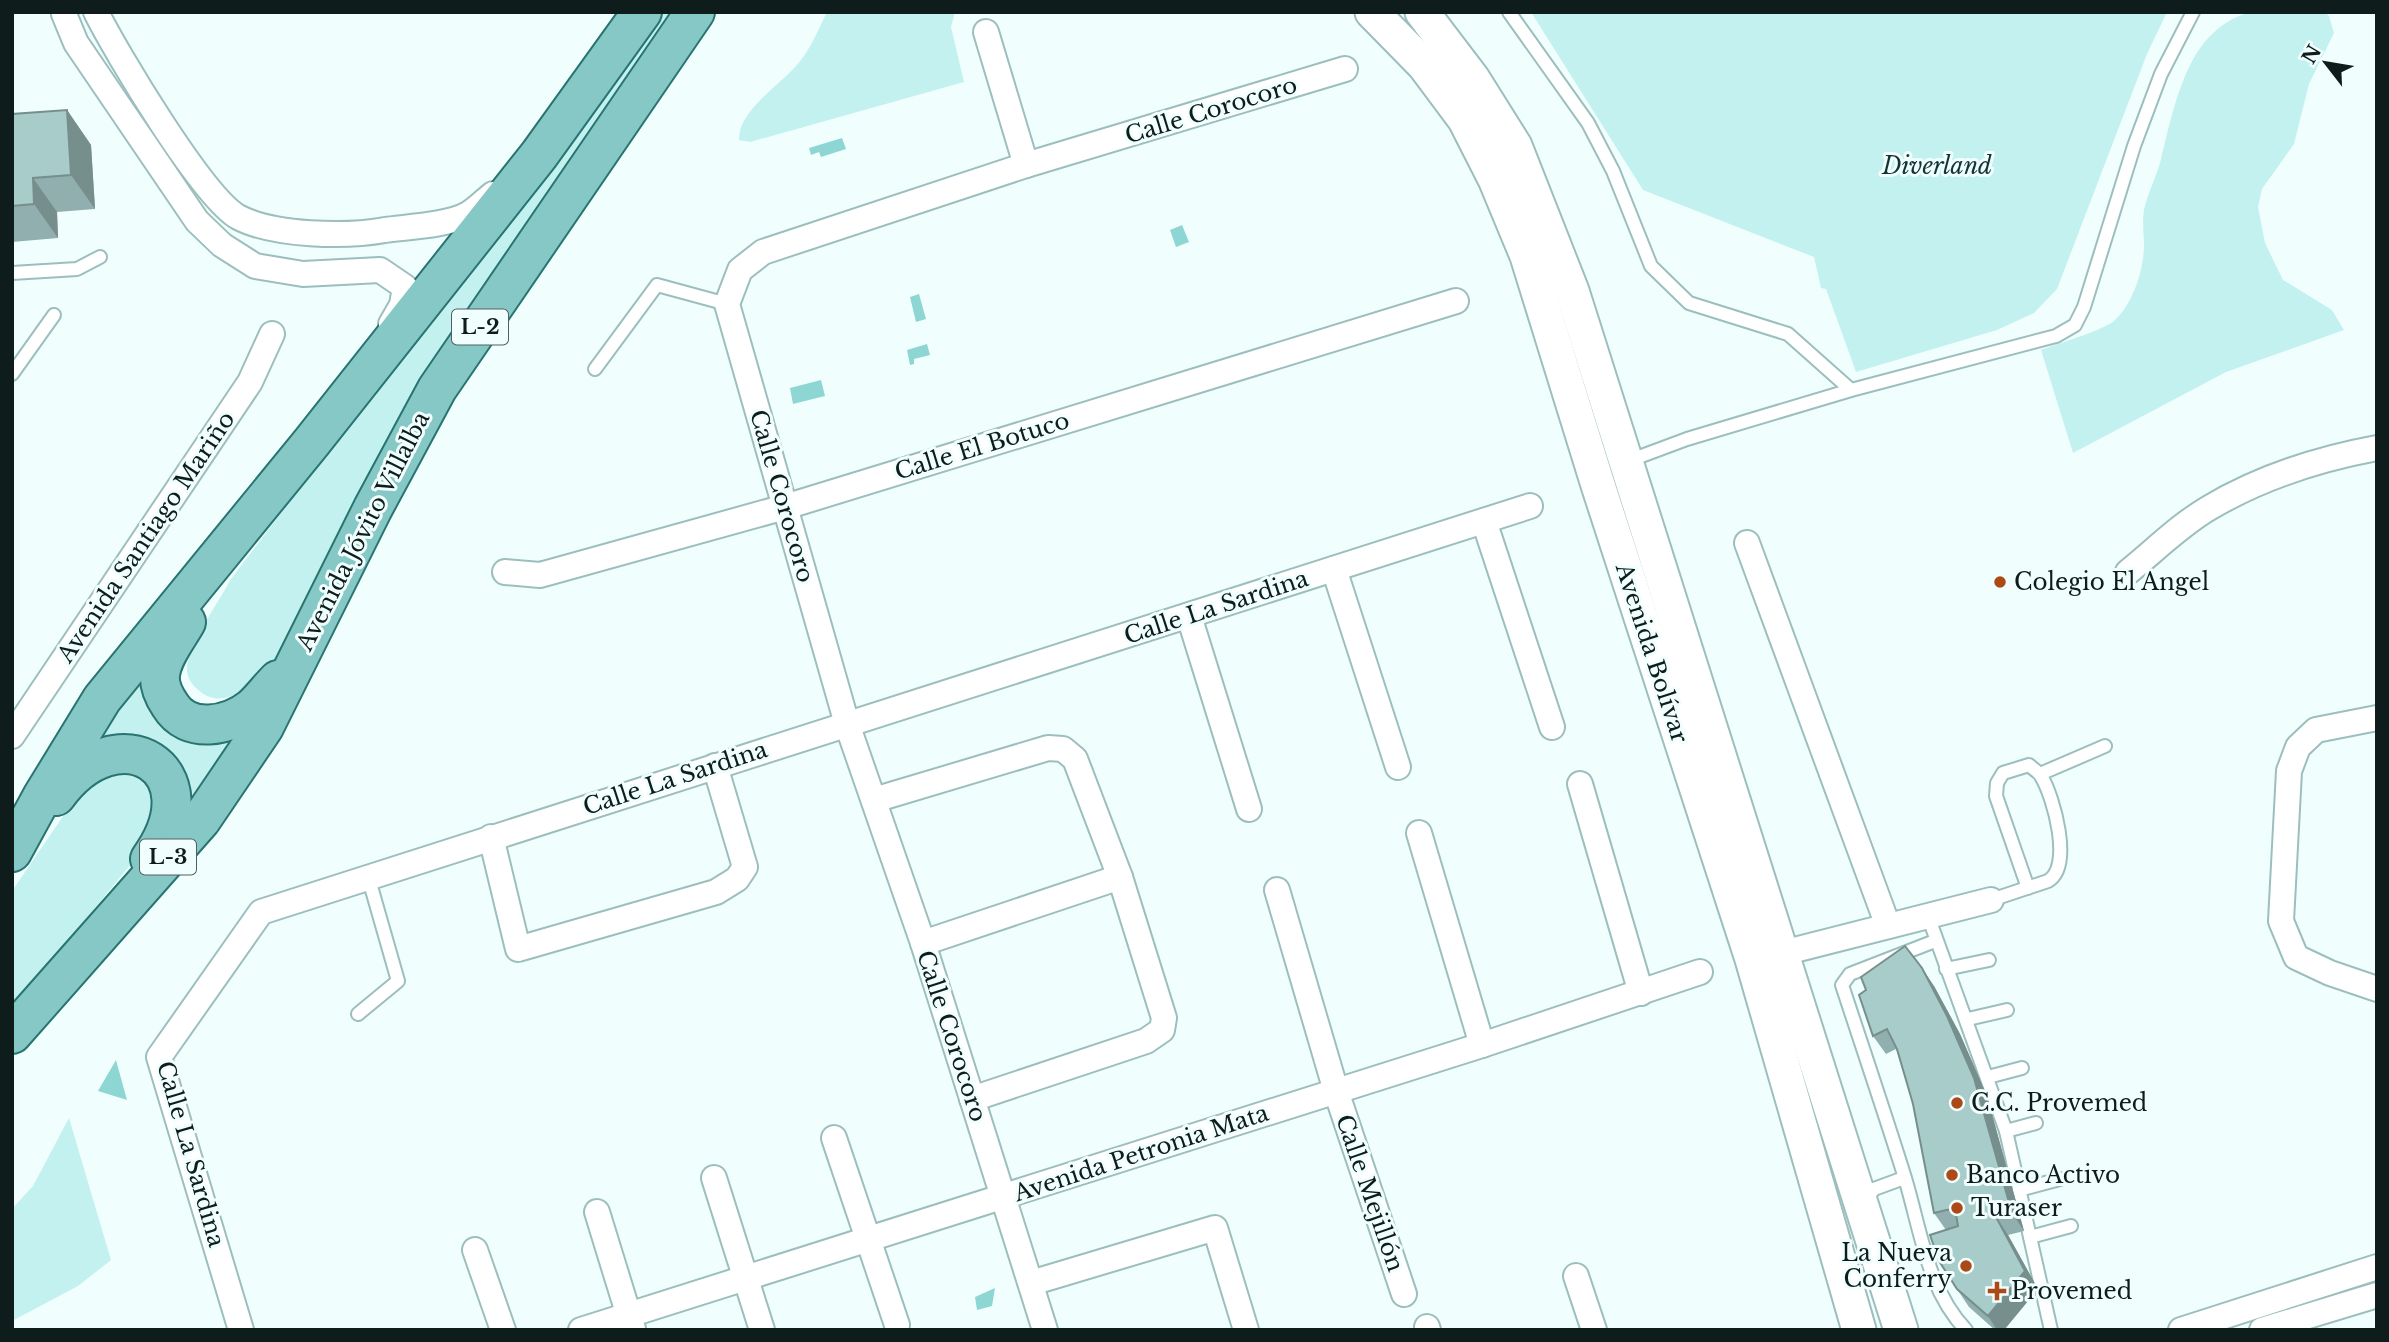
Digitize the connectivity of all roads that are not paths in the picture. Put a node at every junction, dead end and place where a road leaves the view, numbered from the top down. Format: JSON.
{"nodes":[{"id":1,"x":96,"y":12,"type":"edge"},
{"id":2,"x":642,"y":12,"type":"edge"},
{"id":3,"x":695,"y":12,"type":"edge"},
{"id":4,"x":1372,"y":12,"type":"edge"},
{"id":5,"x":1422,"y":12,"type":"edge"},
{"id":6,"x":1509,"y":12,"type":"edge"},
{"id":7,"x":2193,"y":12,"type":"edge"},
{"id":8,"x":68,"y":13,"type":"edge"},
{"id":9,"x":986,"y":32,"type":"dead end"},
{"id":10,"x":1345,"y":69,"type":"dead end"},
{"id":11,"x":540,"y":155,"type":"junction"},
{"id":12,"x":1026,"y":165,"type":"junction"},
{"id":13,"x":276,"y":229,"type":"junction"},
{"id":14,"x":100,"y":257,"type":"dead end"},
{"id":15,"x":281,"y":270,"type":"junction"},
{"id":16,"x":12,"y":273,"type":"edge"},
{"id":17,"x":1456,"y":301,"type":"dead end"},
{"id":18,"x":727,"y":304,"type":"junction"},
{"id":19,"x":54,"y":315,"type":"dead end"},
{"id":20,"x":272,"y":334,"type":"dead end"},
{"id":21,"x":595,"y":369,"type":"dead end"},
{"id":22,"x":12,"y":374,"type":"edge"},
{"id":23,"x":359,"y":380,"type":"junction"},
{"id":24,"x":1851,"y":390,"type":"junction"},
{"id":25,"x":2377,"y":448,"type":"edge"},
{"id":26,"x":1626,"y":462,"type":"junction"},
{"id":27,"x":1530,"y":506,"type":"dead end"},
{"id":28,"x":785,"y":507,"type":"junction"},
{"id":29,"x":1484,"y":521,"type":"junction"},
{"id":30,"x":243,"y":527,"type":"junction"},
{"id":31,"x":1747,"y":543,"type":"dead end"},
{"id":32,"x":1334,"y":569,"type":"junction"},
{"id":33,"x":505,"y":572,"type":"dead end"},
{"id":34,"x":2128,"y":572,"type":"dead end"},
{"id":35,"x":1189,"y":616,"type":"junction"},
{"id":36,"x":296,"y":661,"type":"junction"},
{"id":37,"x":2377,"y":718,"type":"edge"},
{"id":38,"x":847,"y":724,"type":"junction"},
{"id":39,"x":1552,"y":727,"type":"dead end"},
{"id":40,"x":12,"y":736,"type":"edge"},
{"id":41,"x":2105,"y":746,"type":"dead end"},
{"id":42,"x":715,"y":766,"type":"junction"},
{"id":43,"x":1398,"y":767,"type":"dead end"},
{"id":44,"x":2040,"y":774,"type":"junction"},
{"id":45,"x":1580,"y":784,"type":"dead end"},
{"id":46,"x":874,"y":800,"type":"junction"},
{"id":47,"x":1249,"y":809,"type":"dead end"},
{"id":48,"x":1419,"y":833,"type":"dead end"},
{"id":49,"x":491,"y":837,"type":"junction"},
{"id":50,"x":12,"y":852,"type":"edge"},
{"id":51,"x":12,"y":858,"type":"edge"},
{"id":52,"x":368,"y":876,"type":"junction"},
{"id":53,"x":1120,"y":877,"type":"junction"},
{"id":54,"x":2028,"y":888,"type":"junction"},
{"id":55,"x":1277,"y":890,"type":"dead end"},
{"id":56,"x":1991,"y":900,"type":"joint"},
{"id":57,"x":1928,"y":916,"type":"junction"},
{"id":58,"x":1888,"y":926,"type":"junction"},
{"id":59,"x":1935,"y":941,"type":"junction"},
{"id":60,"x":923,"y":943,"type":"junction"},
{"id":61,"x":90,"y":944,"type":"junction"},
{"id":62,"x":1766,"y":957,"type":"junction"},
{"id":63,"x":1989,"y":960,"type":"dead end"},
{"id":64,"x":1946,"y":969,"type":"junction"},
{"id":65,"x":1700,"y":972,"type":"dead end"},
{"id":66,"x":2377,"y":989,"type":"edge"},
{"id":67,"x":1641,"y":993,"type":"junction"},
{"id":68,"x":2007,"y":1010,"type":"dead end"},
{"id":69,"x":358,"y":1014,"type":"dead end"},
{"id":70,"x":1968,"y":1019,"type":"junction"},
{"id":71,"x":12,"y":1034,"type":"edge"},
{"id":72,"x":1482,"y":1045,"type":"junction"},
{"id":73,"x":2022,"y":1068,"type":"dead end"},
{"id":74,"x":1988,"y":1077,"type":"junction"},
{"id":75,"x":1336,"y":1091,"type":"junction"},
{"id":76,"x":972,"y":1099,"type":"junction"},
{"id":77,"x":2036,"y":1123,"type":"dead end"},
{"id":78,"x":2006,"y":1131,"type":"junction"},
{"id":79,"x":834,"y":1139,"type":"dead end"},
{"id":80,"x":714,"y":1178,"type":"dead end"},
{"id":81,"x":1905,"y":1178,"type":"junction"},
{"id":82,"x":2060,"y":1179,"type":"dead end"},
{"id":83,"x":2019,"y":1190,"type":"junction"},
{"id":84,"x":1004,"y":1196,"type":"junction"},
{"id":85,"x":1861,"y":1205,"type":"junction"},
{"id":86,"x":597,"y":1212,"type":"dead end"},
{"id":87,"x":2071,"y":1226,"type":"dead end"},
{"id":88,"x":2030,"y":1237,"type":"junction"},
{"id":89,"x":867,"y":1239,"type":"junction"},
{"id":90,"x":475,"y":1250,"type":"dead end"},
{"id":91,"x":2377,"y":1267,"type":"edge"},
{"id":92,"x":1576,"y":1276,"type":"dead end"},
{"id":93,"x":746,"y":1278,"type":"junction"},
{"id":94,"x":1031,"y":1283,"type":"junction"},
{"id":95,"x":1404,"y":1294,"type":"dead end"},
{"id":96,"x":2377,"y":1295,"type":"edge"},
{"id":97,"x":631,"y":1322,"type":"edge"},
{"id":98,"x":897,"y":1325,"type":"dead end"},
{"id":99,"x":241,"y":1330,"type":"edge"},
{"id":100,"x":503,"y":1330,"type":"edge"},
{"id":101,"x":581,"y":1330,"type":"edge"},
{"id":102,"x":762,"y":1330,"type":"edge"},
{"id":103,"x":1045,"y":1330,"type":"edge"},
{"id":104,"x":1246,"y":1330,"type":"edge"},
{"id":105,"x":1594,"y":1330,"type":"edge"},
{"id":106,"x":1858,"y":1330,"type":"edge"},
{"id":107,"x":1901,"y":1330,"type":"edge"},
{"id":108,"x":1966,"y":1330,"type":"edge"},
{"id":109,"x":2051,"y":1330,"type":"edge"},
{"id":110,"x":2181,"y":1330,"type":"edge"},
{"id":111,"x":2262,"y":1330,"type":"edge"}],
"edges":[{"from":1,"to":13,"type":"street"},
{"from":2,"to":11,"type":"main road","number":"L-2"},
{"from":3,"to":36,"type":"main road","name":"Avenida Jóvito Villalba","number":"L-2"},
{"from":4,"to":62,"type":"street","name":"Avenida Bolívar"},
{"from":5,"to":26,"type":"street","name":"Avenida Bolívar"},
{"from":6,"to":24,"type":"lane"},
{"from":7,"to":24,"type":"lane"},
{"from":8,"to":15,"type":"street"},
{"from":9,"to":12,"type":"street"},
{"from":10,"to":12,"type":"street","name":"Calle Corocoro"},
{"from":11,"to":13,"type":"street"},
{"from":11,"to":23,"type":"main road","number":"L-2"},
{"from":12,"to":18,"type":"street","name":"Calle Corocoro"},
{"from":13,"to":15,"type":"street"},
{"from":14,"to":16,"type":"lane"},
{"from":15,"to":23,"type":"street"},
{"from":17,"to":28,"type":"street","name":"Calle El Botuco"},
{"from":18,"to":21,"type":"lane"},
{"from":18,"to":28,"type":"street","name":"Calle Corocoro"},
{"from":19,"to":22,"type":"lane"},
{"from":20,"to":40,"type":"street","name":"Avenida Santiago Mariño"},
{"from":23,"to":30,"type":"main road","number":"L-2"},
{"from":24,"to":26,"type":"lane"},
{"from":25,"to":34,"type":"street"},
{"from":26,"to":62,"type":"street","name":"Avenida Bolívar"},
{"from":27,"to":29,"type":"street","name":"Calle La Sardina"},
{"from":28,"to":33,"type":"street","name":"Calle El Botuco"},
{"from":28,"to":38,"type":"street","name":"Calle Corocoro"},
{"from":29,"to":32,"type":"street","name":"Calle La Sardina"},
{"from":29,"to":39,"type":"street"},
{"from":30,"to":36,"type":"main road"},
{"from":30,"to":50,"type":"main road"},
{"from":31,"to":58,"type":"street"},
{"from":32,"to":35,"type":"street","name":"Calle La Sardina"},
{"from":32,"to":43,"type":"street"},
{"from":35,"to":38,"type":"street","name":"Calle La Sardina"},
{"from":35,"to":47,"type":"street"},
{"from":36,"to":61,"type":"main road","name":"Avenida Jóvito Villalba","number":"L-3"},
{"from":37,"to":66,"type":"street"},
{"from":38,"to":42,"type":"street","name":"Calle La Sardina"},
{"from":38,"to":46,"type":"street","name":"Calle Corocoro"},
{"from":41,"to":44,"type":"lane"},
{"from":42,"to":49,"type":"street","name":"Calle La Sardina"},
{"from":42,"to":49,"type":"street"},
{"from":44,"to":54,"type":"lane"},
{"from":44,"to":54,"type":"lane"},
{"from":45,"to":67,"type":"street"},
{"from":46,"to":53,"type":"street"},
{"from":46,"to":60,"type":"street","name":"Calle Corocoro"},
{"from":48,"to":72,"type":"street"},
{"from":49,"to":52,"type":"street","name":"Calle La Sardina"},
{"from":51,"to":61,"type":"main road"},
{"from":52,"to":69,"type":"lane"},
{"from":52,"to":99,"type":"street","name":"Calle La Sardina"},
{"from":53,"to":60,"type":"street"},
{"from":53,"to":76,"type":"street"},
{"from":54,"to":56,"type":"lane"},
{"from":55,"to":75,"type":"street","name":"Calle Mejillón"},
{"from":56,"to":57,"type":"street"},
{"from":57,"to":58,"type":"street"},
{"from":57,"to":59,"type":"lane"},
{"from":58,"to":62,"type":"street"},
{"from":59,"to":64,"type":"lane"},
{"from":59,"to":81,"type":"lane"},
{"from":60,"to":76,"type":"street","name":"Calle Corocoro"},
{"from":61,"to":71,"type":"main road","name":"Avenida Jóvito Villalba","number":"L-3"},
{"from":62,"to":85,"type":"street","name":"Avenida Bolívar"},
{"from":62,"to":106,"type":"street","name":"Avenida Bolívar"},
{"from":63,"to":64,"type":"lane"},
{"from":64,"to":70,"type":"lane"},
{"from":65,"to":67,"type":"street","name":"Avenida Petronia Mata"},
{"from":67,"to":72,"type":"street","name":"Avenida Petronia Mata"},
{"from":68,"to":70,"type":"lane"},
{"from":70,"to":74,"type":"lane"},
{"from":72,"to":75,"type":"street","name":"Avenida Petronia Mata"},
{"from":73,"to":74,"type":"lane"},
{"from":74,"to":78,"type":"lane"},
{"from":75,"to":84,"type":"street","name":"Avenida Petronia Mata"},
{"from":75,"to":95,"type":"street","name":"Calle Mejillón"},
{"from":76,"to":84,"type":"street","name":"Calle Corocoro"},
{"from":77,"to":78,"type":"lane"},
{"from":78,"to":83,"type":"lane"},
{"from":79,"to":89,"type":"street"},
{"from":80,"to":93,"type":"street"},
{"from":81,"to":85,"type":"lane"},
{"from":81,"to":108,"type":"lane"},
{"from":82,"to":83,"type":"lane"},
{"from":83,"to":88,"type":"lane"},
{"from":84,"to":89,"type":"street","name":"Avenida Petronia Mata"},
{"from":84,"to":94,"type":"street","name":"Calle Corocoro"},
{"from":85,"to":107,"type":"street","name":"Avenida Bolívar"},
{"from":86,"to":97,"type":"street"},
{"from":87,"to":88,"type":"lane"},
{"from":88,"to":109,"type":"lane"},
{"from":89,"to":93,"type":"street","name":"Avenida Petronia Mata"},
{"from":89,"to":98,"type":"street"},
{"from":90,"to":100,"type":"street"},
{"from":91,"to":110,"type":"street"},
{"from":92,"to":105,"type":"street"},
{"from":93,"to":97,"type":"street","name":"Avenida Petronia Mata"},
{"from":93,"to":102,"type":"street"},
{"from":94,"to":103,"type":"street","name":"Calle Corocoro"},
{"from":94,"to":104,"type":"street"},
{"from":96,"to":111,"type":"street"},
{"from":97,"to":101,"type":"street","name":"Avenida Petronia Mata"}]}
